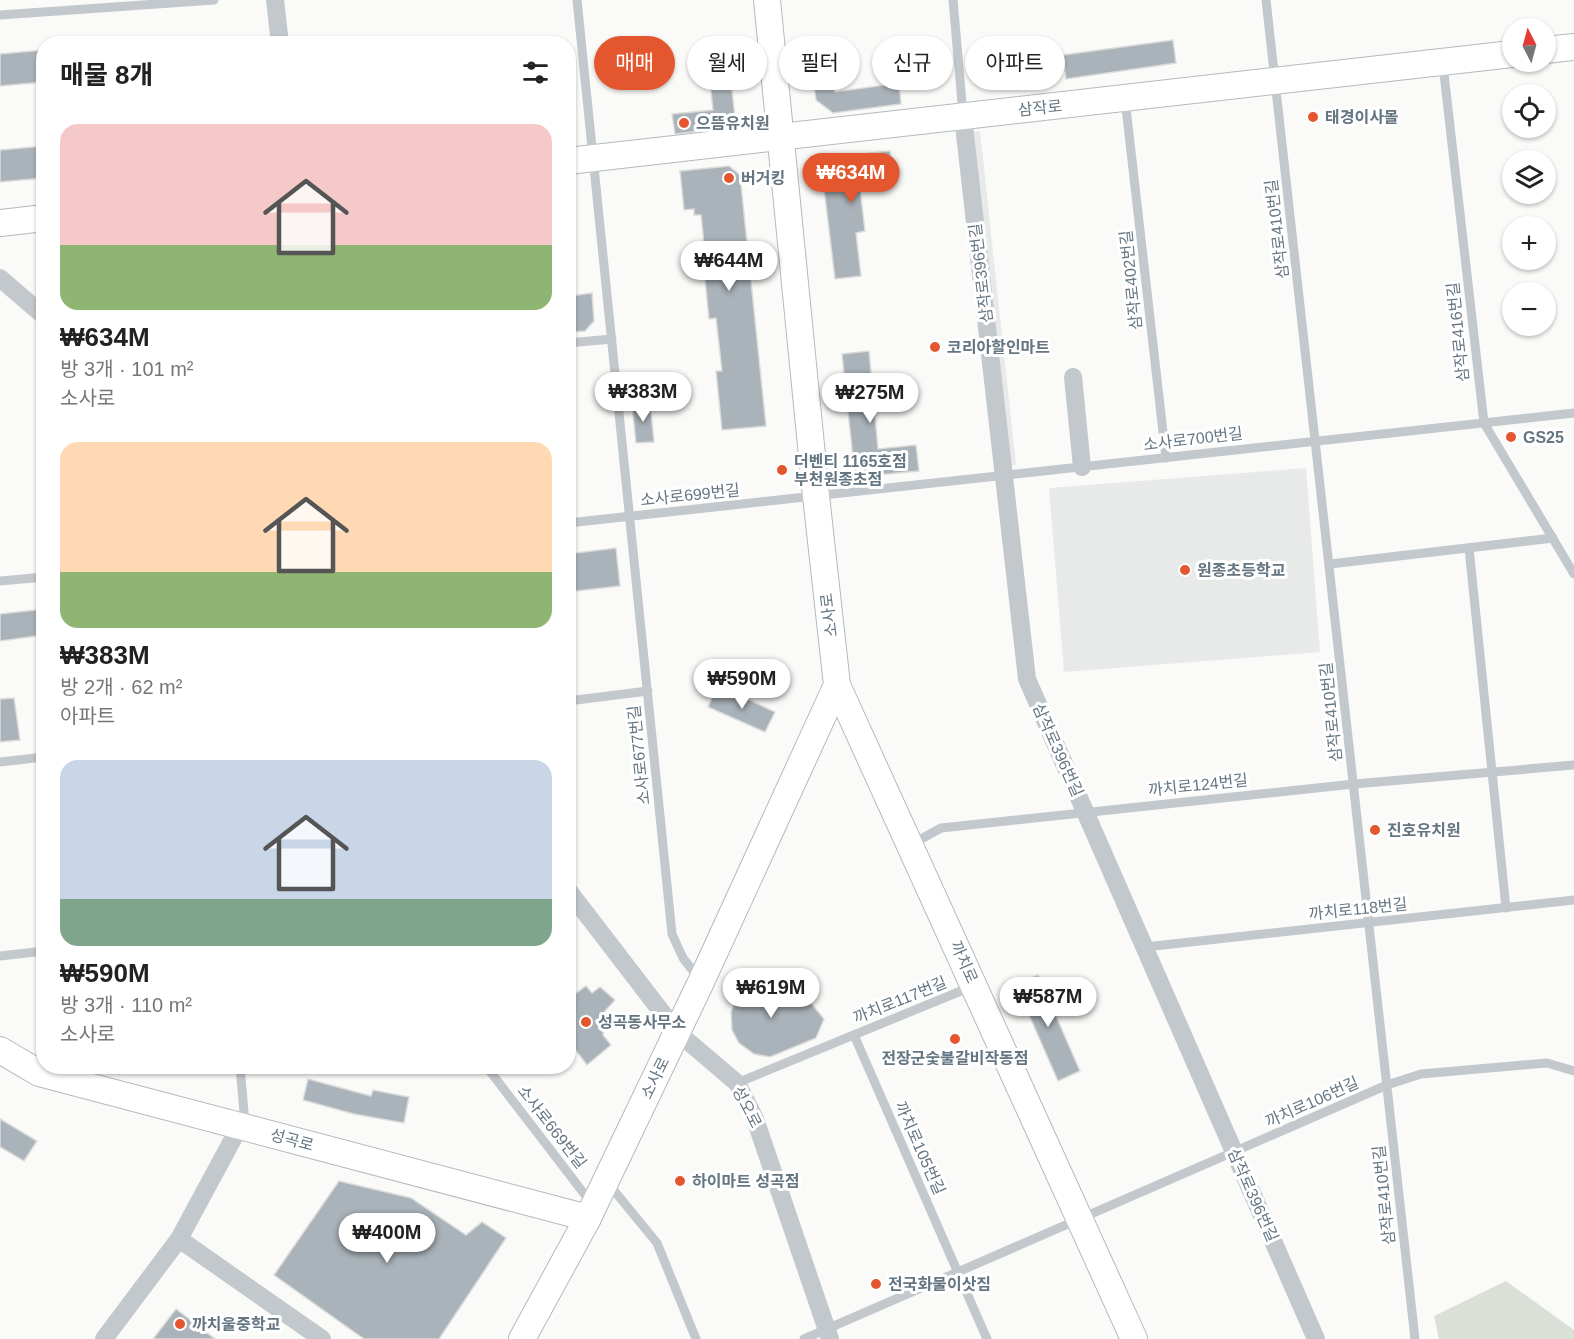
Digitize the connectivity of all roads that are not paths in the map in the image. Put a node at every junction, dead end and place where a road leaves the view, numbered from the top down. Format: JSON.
{"nodes":[{"id":1,"x":213,"y":0,"type":"edge"},
{"id":2,"x":275,"y":0,"type":"edge"},
{"id":3,"x":577,"y":0,"type":"edge"},
{"id":4,"x":767,"y":0,"type":"edge"},
{"id":5,"x":953,"y":0,"type":"edge"},
{"id":6,"x":1266,"y":0,"type":"edge"},
{"id":7,"x":0,"y":15,"type":"edge"},
{"id":8,"x":279,"y":36,"type":"edge"},
{"id":9,"x":1574,"y":47,"type":"edge"},
{"id":10,"x":1556,"y":49,"type":"edge"},
{"id":11,"x":1502,"y":55,"type":"edge"},
{"id":12,"x":1443,"y":62,"type":"junction"},
{"id":13,"x":1275,"y":81,"type":"junction"},
{"id":14,"x":1125,"y":99,"type":"junction"},
{"id":15,"x":963,"y":117,"type":"junction"},
{"id":16,"x":780,"y":138,"type":"junction"},
{"id":17,"x":594,"y":159,"type":"junction"},
{"id":18,"x":576,"y":160,"type":"edge"},
{"id":19,"x":36,"y":220,"type":"edge"},
{"id":20,"x":0,"y":223,"type":"edge"},
{"id":21,"x":0,"y":278,"type":"edge"},
{"id":22,"x":36,"y":309,"type":"edge"},
{"id":23,"x":612,"y":339,"type":"junction"},
{"id":24,"x":576,"y":342,"type":"edge"},
{"id":25,"x":1073,"y":377,"type":"dead end"},
{"id":26,"x":1574,"y":413,"type":"edge"},
{"id":27,"x":1484,"y":423,"type":"junction"},
{"id":28,"x":1317,"y":441,"type":"junction"},
{"id":29,"x":1166,"y":458,"type":"junction"},
{"id":30,"x":1083,"y":467,"type":"junction"},
{"id":31,"x":1005,"y":476,"type":"junction"},
{"id":32,"x":816,"y":496,"type":"junction"},
{"id":33,"x":631,"y":516,"type":"junction"},
{"id":34,"x":576,"y":522,"type":"edge"},
{"id":35,"x":1553,"y":538,"type":"junction"},
{"id":36,"x":1469,"y":548,"type":"junction"},
{"id":37,"x":1330,"y":564,"type":"junction"},
{"id":38,"x":1574,"y":574,"type":"edge"},
{"id":39,"x":36,"y":578,"type":"edge"},
{"id":40,"x":0,"y":581,"type":"edge"},
{"id":41,"x":837,"y":685,"type":"junction"},
{"id":42,"x":648,"y":691,"type":"junction"},
{"id":43,"x":576,"y":700,"type":"edge"},
{"id":44,"x":36,"y":758,"type":"edge"},
{"id":45,"x":0,"y":762,"type":"edge"},
{"id":46,"x":1574,"y":765,"type":"edge"},
{"id":47,"x":1492,"y":773,"type":"junction"},
{"id":48,"x":1354,"y":784,"type":"junction"},
{"id":49,"x":1086,"y":812,"type":"junction"},
{"id":50,"x":911,"y":844,"type":"junction"},
{"id":51,"x":576,"y":900,"type":"edge"},
{"id":52,"x":1574,"y":900,"type":"edge"},
{"id":53,"x":1506,"y":908,"type":"junction"},
{"id":54,"x":1370,"y":923,"type":"junction"},
{"id":55,"x":1144,"y":947,"type":"junction"},
{"id":56,"x":36,"y":952,"type":"edge"},
{"id":57,"x":0,"y":956,"type":"edge"},
{"id":58,"x":701,"y":982,"type":"junction"},
{"id":59,"x":974,"y":985,"type":"junction"},
{"id":60,"x":677,"y":1032,"type":"junction"},
{"id":61,"x":854,"y":1035,"type":"junction"},
{"id":62,"x":0,"y":1050,"type":"edge"},
{"id":63,"x":1572,"y":1067,"type":"edge"},
{"id":64,"x":36,"y":1071,"type":"edge"},
{"id":65,"x":43,"y":1074,"type":"edge"},
{"id":66,"x":240,"y":1074,"type":"edge"},
{"id":67,"x":492,"y":1074,"type":"edge"},
{"id":68,"x":736,"y":1083,"type":"junction"},
{"id":69,"x":1387,"y":1086,"type":"junction"},
{"id":70,"x":243,"y":1127,"type":"junction"},
{"id":71,"x":1234,"y":1152,"type":"junction"},
{"id":72,"x":606,"y":1181,"type":"junction"},
{"id":73,"x":591,"y":1212,"type":"junction"},
{"id":74,"x":1080,"y":1219,"type":"junction"},
{"id":75,"x":179,"y":1239,"type":"junction"},
{"id":76,"x":958,"y":1272,"type":"junction"},
{"id":77,"x":829,"y":1334,"type":"edge"},
{"id":78,"x":104,"y":1339,"type":"edge"},
{"id":79,"x":322,"y":1339,"type":"edge"},
{"id":80,"x":522,"y":1339,"type":"edge"},
{"id":81,"x":696,"y":1339,"type":"edge"},
{"id":82,"x":804,"y":1339,"type":"edge"},
{"id":83,"x":987,"y":1339,"type":"edge"},
{"id":84,"x":1134,"y":1339,"type":"edge"},
{"id":85,"x":1316,"y":1339,"type":"edge"},
{"id":86,"x":1415,"y":1339,"type":"edge"}],
"edges":[{"from":1,"to":7,"type":"lane"},
{"from":2,"to":8,"type":"street"},
{"from":3,"to":17,"type":"lane","name":"소사로677번길"},
{"from":4,"to":16,"type":"street","name":"소사로"},
{"from":5,"to":15,"type":"lane"},
{"from":6,"to":13,"type":"lane","name":"삼작로410번길"},
{"from":9,"to":10,"type":"street"},
{"from":11,"to":12,"type":"street","name":"삼작로"},
{"from":12,"to":13,"type":"street","name":"삼작로"},
{"from":12,"to":27,"type":"lane","name":"삼작로416번길"},
{"from":13,"to":14,"type":"street","name":"삼작로"},
{"from":13,"to":28,"type":"lane","name":"삼작로410번길"},
{"from":14,"to":15,"type":"street","name":"삼작로"},
{"from":14,"to":29,"type":"lane","name":"삼작로402번길"},
{"from":15,"to":16,"type":"street","name":"삼작로"},
{"from":15,"to":31,"type":"street","name":"삼작로396번길"},
{"from":16,"to":17,"type":"street","name":"삼작로"},
{"from":16,"to":32,"type":"street","name":"소사로"},
{"from":17,"to":18,"type":"street","name":"삼작로"},
{"from":17,"to":23,"type":"lane","name":"소사로677번길"},
{"from":19,"to":20,"type":"street"},
{"from":21,"to":22,"type":"street"},
{"from":23,"to":24,"type":"lane"},
{"from":23,"to":33,"type":"lane","name":"소사로677번길"},
{"from":25,"to":30,"type":"street"},
{"from":26,"to":27,"type":"lane","name":"소사로700번길"},
{"from":27,"to":28,"type":"lane","name":"소사로700번길"},
{"from":27,"to":35,"type":"lane","name":"삼작로416번길"},
{"from":28,"to":29,"type":"lane","name":"소사로700번길"},
{"from":28,"to":37,"type":"lane","name":"삼작로410번길"},
{"from":29,"to":30,"type":"lane","name":"소사로700번길"},
{"from":30,"to":31,"type":"lane","name":"소사로700번길"},
{"from":31,"to":32,"type":"lane","name":"소사로700번길"},
{"from":31,"to":49,"type":"street","name":"삼작로396번길"},
{"from":32,"to":33,"type":"lane","name":"소사로699번길"},
{"from":32,"to":41,"type":"street","name":"소사로"},
{"from":33,"to":34,"type":"lane","name":"소사로699번길"},
{"from":33,"to":42,"type":"lane","name":"소사로677번길"},
{"from":35,"to":36,"type":"lane"},
{"from":35,"to":38,"type":"lane","name":"삼작로416번길"},
{"from":36,"to":37,"type":"lane"},
{"from":36,"to":47,"type":"lane"},
{"from":37,"to":48,"type":"lane","name":"삼작로410번길"},
{"from":39,"to":40,"type":"lane"},
{"from":41,"to":50,"type":"street","name":"까치로"},
{"from":41,"to":58,"type":"street","name":"소사로"},
{"from":42,"to":43,"type":"lane"},
{"from":42,"to":58,"type":"lane","name":"소사로677번길"},
{"from":44,"to":45,"type":"lane"},
{"from":46,"to":47,"type":"lane","name":"까치로124번길"},
{"from":47,"to":48,"type":"lane","name":"까치로124번길"},
{"from":47,"to":53,"type":"lane"},
{"from":48,"to":49,"type":"lane","name":"까치로124번길"},
{"from":48,"to":54,"type":"lane","name":"삼작로410번길"},
{"from":49,"to":50,"type":"lane","name":"까치로124번길"},
{"from":49,"to":55,"type":"street","name":"삼작로396번길"},
{"from":50,"to":59,"type":"street","name":"까치로"},
{"from":51,"to":60,"type":"street","name":"성오로"},
{"from":52,"to":53,"type":"lane","name":"까치로118번길"},
{"from":53,"to":54,"type":"lane","name":"까치로118번길"},
{"from":54,"to":55,"type":"lane","name":"까치로118번길"},
{"from":54,"to":69,"type":"lane","name":"삼작로410번길"},
{"from":55,"to":71,"type":"street","name":"삼작로396번길"},
{"from":56,"to":57,"type":"lane"},
{"from":58,"to":60,"type":"street","name":"소사로"},
{"from":59,"to":61,"type":"lane","name":"까치로117번길"},
{"from":59,"to":74,"type":"street","name":"까치로"},
{"from":60,"to":68,"type":"street","name":"성오로"},
{"from":60,"to":72,"type":"street","name":"소사로"},
{"from":61,"to":68,"type":"lane","name":"까치로117번길"},
{"from":61,"to":76,"type":"lane","name":"까치로105번길"},
{"from":62,"to":64,"type":"street","name":"성곡로"},
{"from":63,"to":69,"type":"lane","name":"까치로106번길"},
{"from":65,"to":70,"type":"street","name":"성곡로"},
{"from":66,"to":70,"type":"lane"},
{"from":67,"to":73,"type":"lane","name":"소사로669번길"},
{"from":68,"to":77,"type":"street","name":"성오로"},
{"from":69,"to":71,"type":"lane","name":"까치로106번길"},
{"from":69,"to":86,"type":"lane","name":"삼작로410번길"},
{"from":70,"to":73,"type":"street","name":"성곡로"},
{"from":70,"to":75,"type":"street"},
{"from":71,"to":74,"type":"lane","name":"까치로106번길"},
{"from":71,"to":85,"type":"street","name":"삼작로396번길"},
{"from":72,"to":73,"type":"street","name":"소사로"},
{"from":72,"to":81,"type":"lane"},
{"from":73,"to":80,"type":"street","name":"소사로"},
{"from":74,"to":76,"type":"lane"},
{"from":74,"to":84,"type":"street","name":"까치로"},
{"from":75,"to":78,"type":"street"},
{"from":75,"to":79,"type":"street"},
{"from":76,"to":77,"type":"lane"},
{"from":76,"to":83,"type":"lane","name":"까치로105번길"},
{"from":77,"to":82,"type":"lane"}]}
